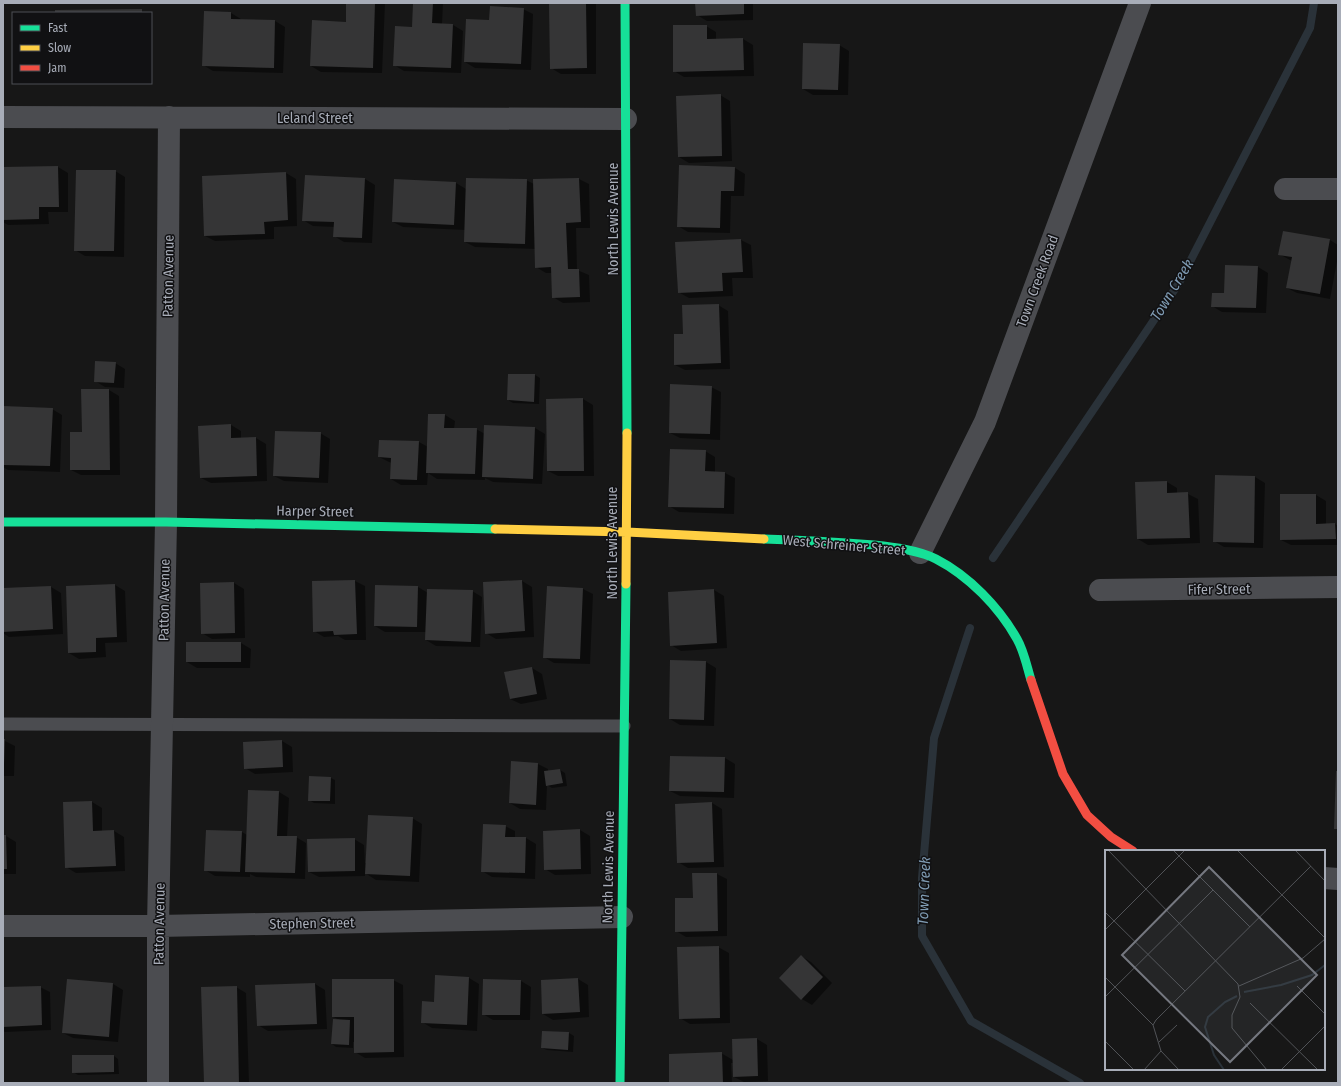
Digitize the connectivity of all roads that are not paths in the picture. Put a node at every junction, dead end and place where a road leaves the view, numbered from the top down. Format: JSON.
{"nodes":[{"id":1,"x":625,"y":3,"type":"edge"},
{"id":2,"x":1140,"y":3,"type":"edge"},
{"id":3,"x":3,"y":117,"type":"edge"},
{"id":4,"x":169,"y":117,"type":"junction"},
{"id":5,"x":626,"y":119,"type":"junction"},
{"id":6,"x":1285,"y":189,"type":"dead end"},
{"id":7,"x":1338,"y":189,"type":"edge"},
{"id":8,"x":3,"y":522,"type":"edge"},
{"id":9,"x":166,"y":522,"type":"junction"},
{"id":10,"x":627,"y":532,"type":"junction"},
{"id":11,"x":920,"y":553,"type":"junction"},
{"id":12,"x":1338,"y":587,"type":"edge"},
{"id":13,"x":1100,"y":590,"type":"dead end"},
{"id":14,"x":3,"y":724,"type":"edge"},
{"id":15,"x":162,"y":724,"type":"junction"},
{"id":16,"x":624,"y":726,"type":"junction"},
{"id":17,"x":1131,"y":850,"type":"edge"},
{"id":18,"x":1325,"y":878,"type":"edge"},
{"id":19,"x":1338,"y":879,"type":"edge"},
{"id":20,"x":622,"y":917,"type":"junction"},
{"id":21,"x":3,"y":926,"type":"edge"},
{"id":22,"x":158,"y":926,"type":"junction"},
{"id":23,"x":158,"y":1083,"type":"edge"},
{"id":24,"x":620,"y":1083,"type":"edge"}],
"edges":[{"from":1,"to":5,"type":"street","name":"North Lewis Avenue"},
{"from":2,"to":11,"type":"street","name":"Town Creek Road"},
{"from":3,"to":4,"type":"street","name":"Leland Street"},
{"from":4,"to":5,"type":"street","name":"Leland Street"},
{"from":4,"to":9,"type":"street","name":"Patton Avenue"},
{"from":5,"to":10,"type":"street","name":"North Lewis Avenue"},
{"from":6,"to":7,"type":"street"},
{"from":8,"to":9,"type":"street","name":"Harper Street"},
{"from":9,"to":10,"type":"street","name":"Harper Street"},
{"from":9,"to":15,"type":"street","name":"Patton Avenue"},
{"from":10,"to":11,"type":"street","name":"West Schreiner Street"},
{"from":10,"to":16,"type":"street","name":"North Lewis Avenue"},
{"from":11,"to":17,"type":"street","name":"West Schreiner Street"},
{"from":12,"to":13,"type":"street","name":"Fifer Street"},
{"from":14,"to":15,"type":"lane"},
{"from":15,"to":16,"type":"lane"},
{"from":15,"to":22,"type":"street","name":"Patton Avenue"},
{"from":16,"to":20,"type":"street","name":"North Lewis Avenue"},
{"from":18,"to":19,"type":"street"},
{"from":20,"to":22,"type":"street","name":"Stephen Street"},
{"from":20,"to":24,"type":"street","name":"North Lewis Avenue"},
{"from":21,"to":22,"type":"street","name":"Stephen Street"},
{"from":22,"to":23,"type":"street","name":"Patton Avenue"}]}
